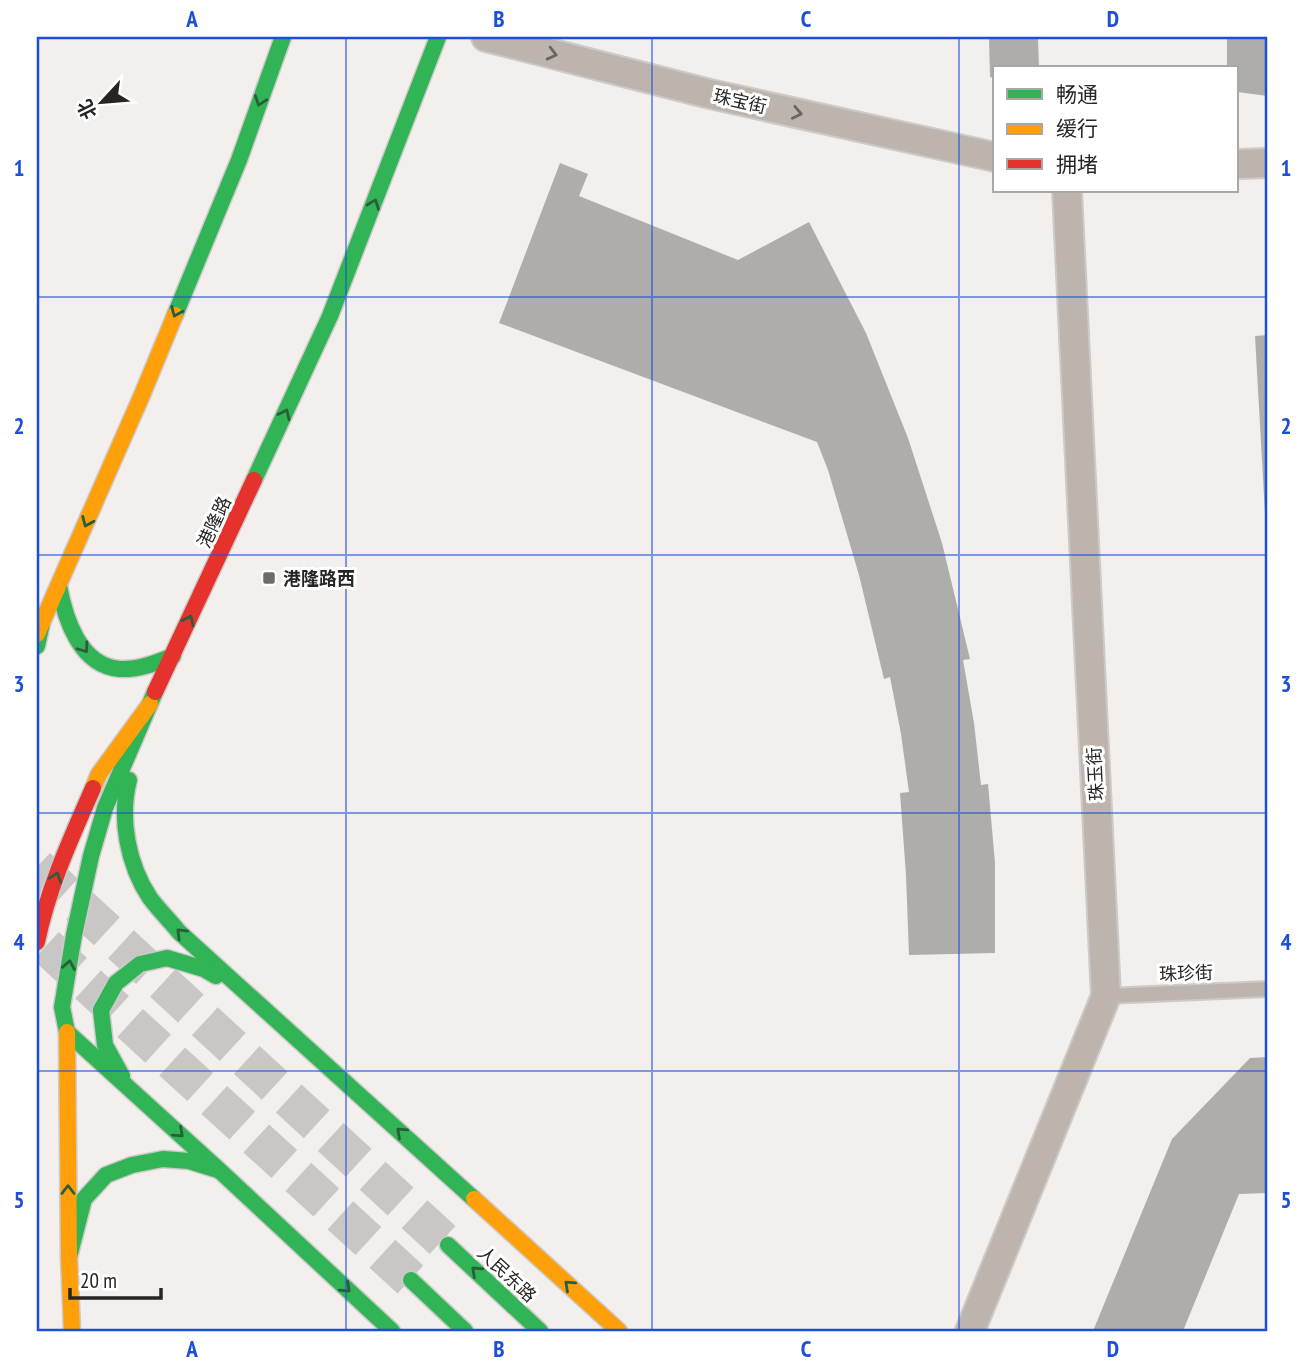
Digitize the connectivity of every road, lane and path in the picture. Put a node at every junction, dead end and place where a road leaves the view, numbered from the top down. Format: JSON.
{"nodes":[{"id":1,"x":283,"y":37,"type":"edge"},
{"id":2,"x":438,"y":37,"type":"edge"},
{"id":3,"x":486,"y":37,"type":"edge"},
{"id":4,"x":993,"y":157,"type":"edge"},
{"id":5,"x":1268,"y":163,"type":"edge"},
{"id":6,"x":1238,"y":164,"type":"edge"},
{"id":7,"x":1068,"y":192,"type":"edge"},
{"id":8,"x":59,"y":586,"type":"junction"},
{"id":9,"x":39,"y":628,"type":"edge"},
{"id":10,"x":37,"y":646,"type":"edge"},
{"id":11,"x":173,"y":656,"type":"junction"},
{"id":12,"x":150,"y":704,"type":"junction"},
{"id":13,"x":37,"y":942,"type":"edge"},
{"id":14,"x":1268,"y":989,"type":"edge"},
{"id":15,"x":250,"y":995,"type":"junction"},
{"id":16,"x":1106,"y":996,"type":"junction"},
{"id":17,"x":67,"y":1032,"type":"junction"},
{"id":18,"x":129,"y":1087,"type":"junction"},
{"id":19,"x":219,"y":1170,"type":"junction"},
{"id":20,"x":448,"y":1245,"type":"tunnel mouth"},
{"id":21,"x":68,"y":1257,"type":"junction"},
{"id":22,"x":411,"y":1280,"type":"tunnel mouth"},
{"id":23,"x":72,"y":1331,"type":"edge"},
{"id":24,"x":392,"y":1331,"type":"edge"},
{"id":25,"x":465,"y":1331,"type":"edge"},
{"id":26,"x":540,"y":1331,"type":"edge"},
{"id":27,"x":619,"y":1331,"type":"edge"},
{"id":28,"x":970,"y":1331,"type":"edge"}],
"edges":[{"from":1,"to":8,"type":"main road","one_way":true},
{"from":11,"to":2,"type":"main road","name":"港隆路","one_way":true},
{"from":3,"to":4,"type":"street","name":"珠宝街","one_way":true},
{"from":5,"to":6,"type":"street"},
{"from":7,"to":16,"type":"street","name":"珠玉街"},
{"from":8,"to":9,"type":"main road"},
{"from":8,"to":11,"type":"main road","one_way":true},
{"from":9,"to":10,"type":"main road"},
{"from":11,"to":12,"type":"main road","name":"港隆路"},
{"from":13,"to":12,"type":"main road","one_way":true},
{"from":15,"to":12,"type":"main road","one_way":true},
{"from":17,"to":12,"type":"main road","name":"港隆路","one_way":true},
{"from":14,"to":16,"type":"lane","name":"珠珍街"},
{"from":15,"to":18,"type":"main road"},
{"from":27,"to":15,"type":"main road","one_way":true},
{"from":16,"to":28,"type":"street","name":"珠玉街"},
{"from":17,"to":18,"type":"main road"},
{"from":21,"to":17,"type":"main road","name":"港隆路","one_way":true},
{"from":18,"to":19,"type":"main road","one_way":true},
{"from":19,"to":21,"type":"main road"},
{"from":19,"to":24,"type":"main road","one_way":true},
{"from":26,"to":20,"type":"main road","name":"人民东路","one_way":true},
{"from":21,"to":23,"type":"main road","name":"港隆路"},
{"from":22,"to":25,"type":"main road"}]}
